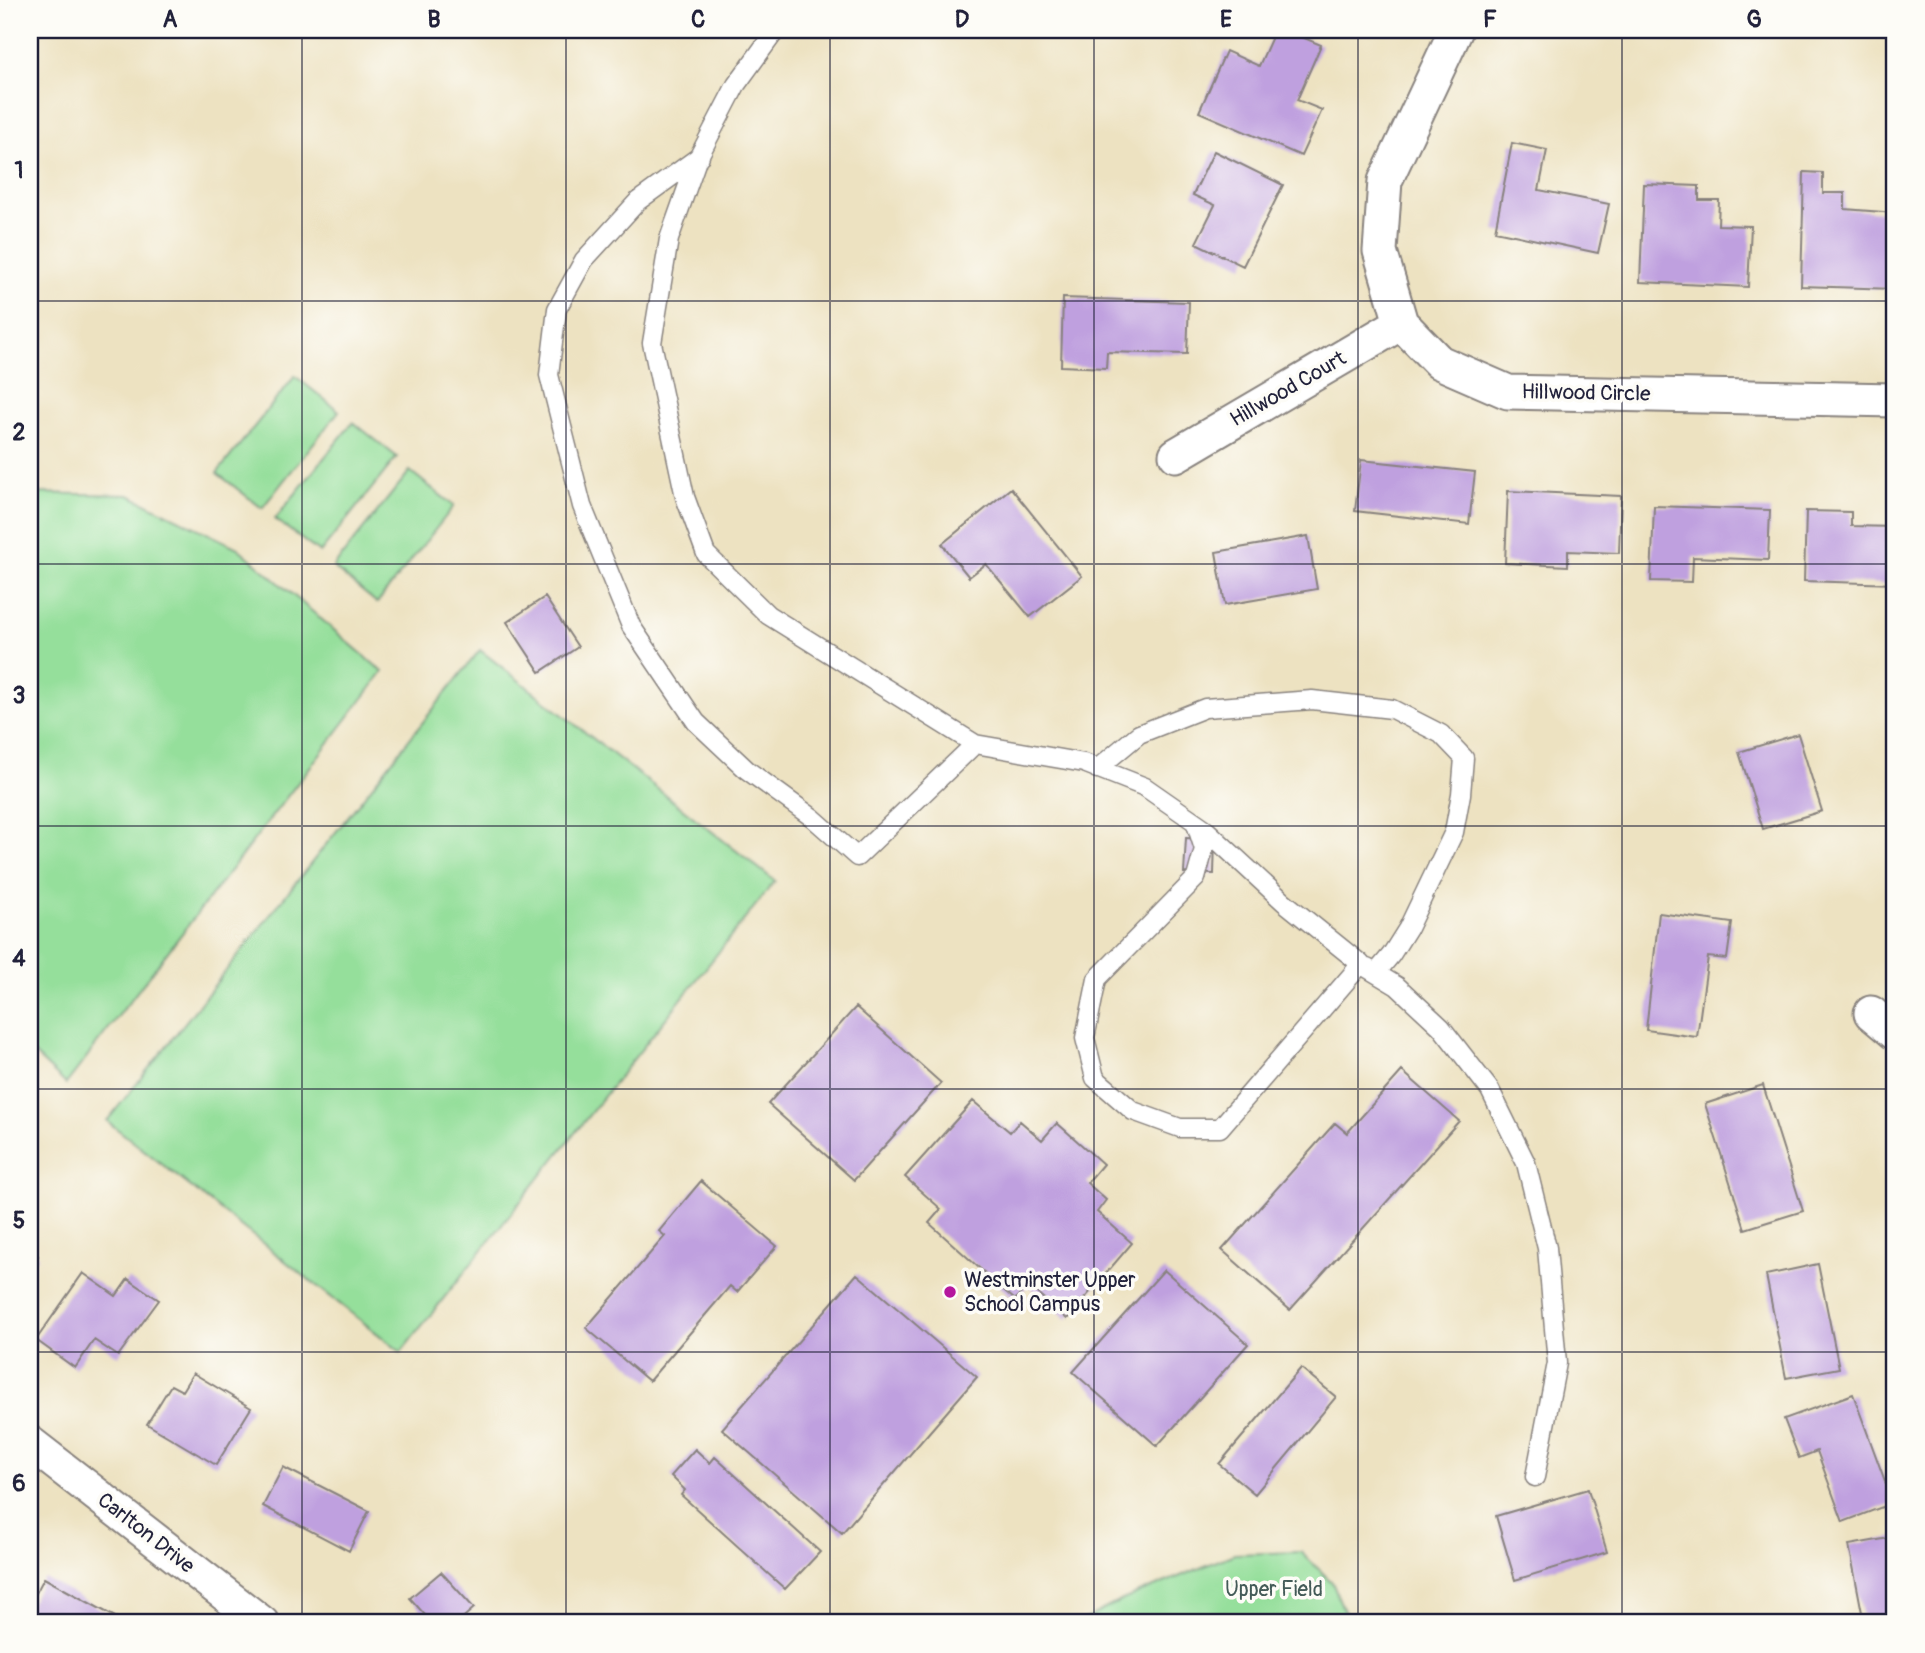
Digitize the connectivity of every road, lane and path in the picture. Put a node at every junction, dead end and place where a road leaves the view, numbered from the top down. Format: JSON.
{"nodes":[{"id":1,"x":776,"y":30,"type":"edge"},
{"id":2,"x":1456,"y":30,"type":"edge"},
{"id":3,"x":700,"y":156,"type":"junction"},
{"id":4,"x":1401,"y":323,"type":"junction"},
{"id":5,"x":1895,"y":400,"type":"edge"},
{"id":6,"x":1176,"y":455,"type":"dead end"},
{"id":7,"x":975,"y":744,"type":"junction"},
{"id":8,"x":1097,"y":769,"type":"junction"},
{"id":9,"x":1196,"y":824,"type":"junction"},
{"id":10,"x":1369,"y":969,"type":"junction"},
{"id":11,"x":30,"y":1443,"type":"edge"},
{"id":12,"x":1535,"y":1477,"type":"dead end"},
{"id":13,"x":262,"y":1623,"type":"edge"}],
"edges":[{"from":1,"to":3,"type":"lane"},
{"from":2,"to":4,"type":"street","name":"Hillwood Circle"},
{"from":3,"to":7,"type":"lane"},
{"from":3,"to":7,"type":"lane"},
{"from":4,"to":5,"type":"street","name":"Hillwood Circle"},
{"from":4,"to":6,"type":"street","name":"Hillwood Court"},
{"from":7,"to":8,"type":"lane"},
{"from":8,"to":9,"type":"lane"},
{"from":8,"to":10,"type":"lane"},
{"from":9,"to":10,"type":"lane"},
{"from":9,"to":10,"type":"lane"},
{"from":10,"to":12,"type":"lane"},
{"from":11,"to":13,"type":"street","name":"Carlton Drive"}]}
